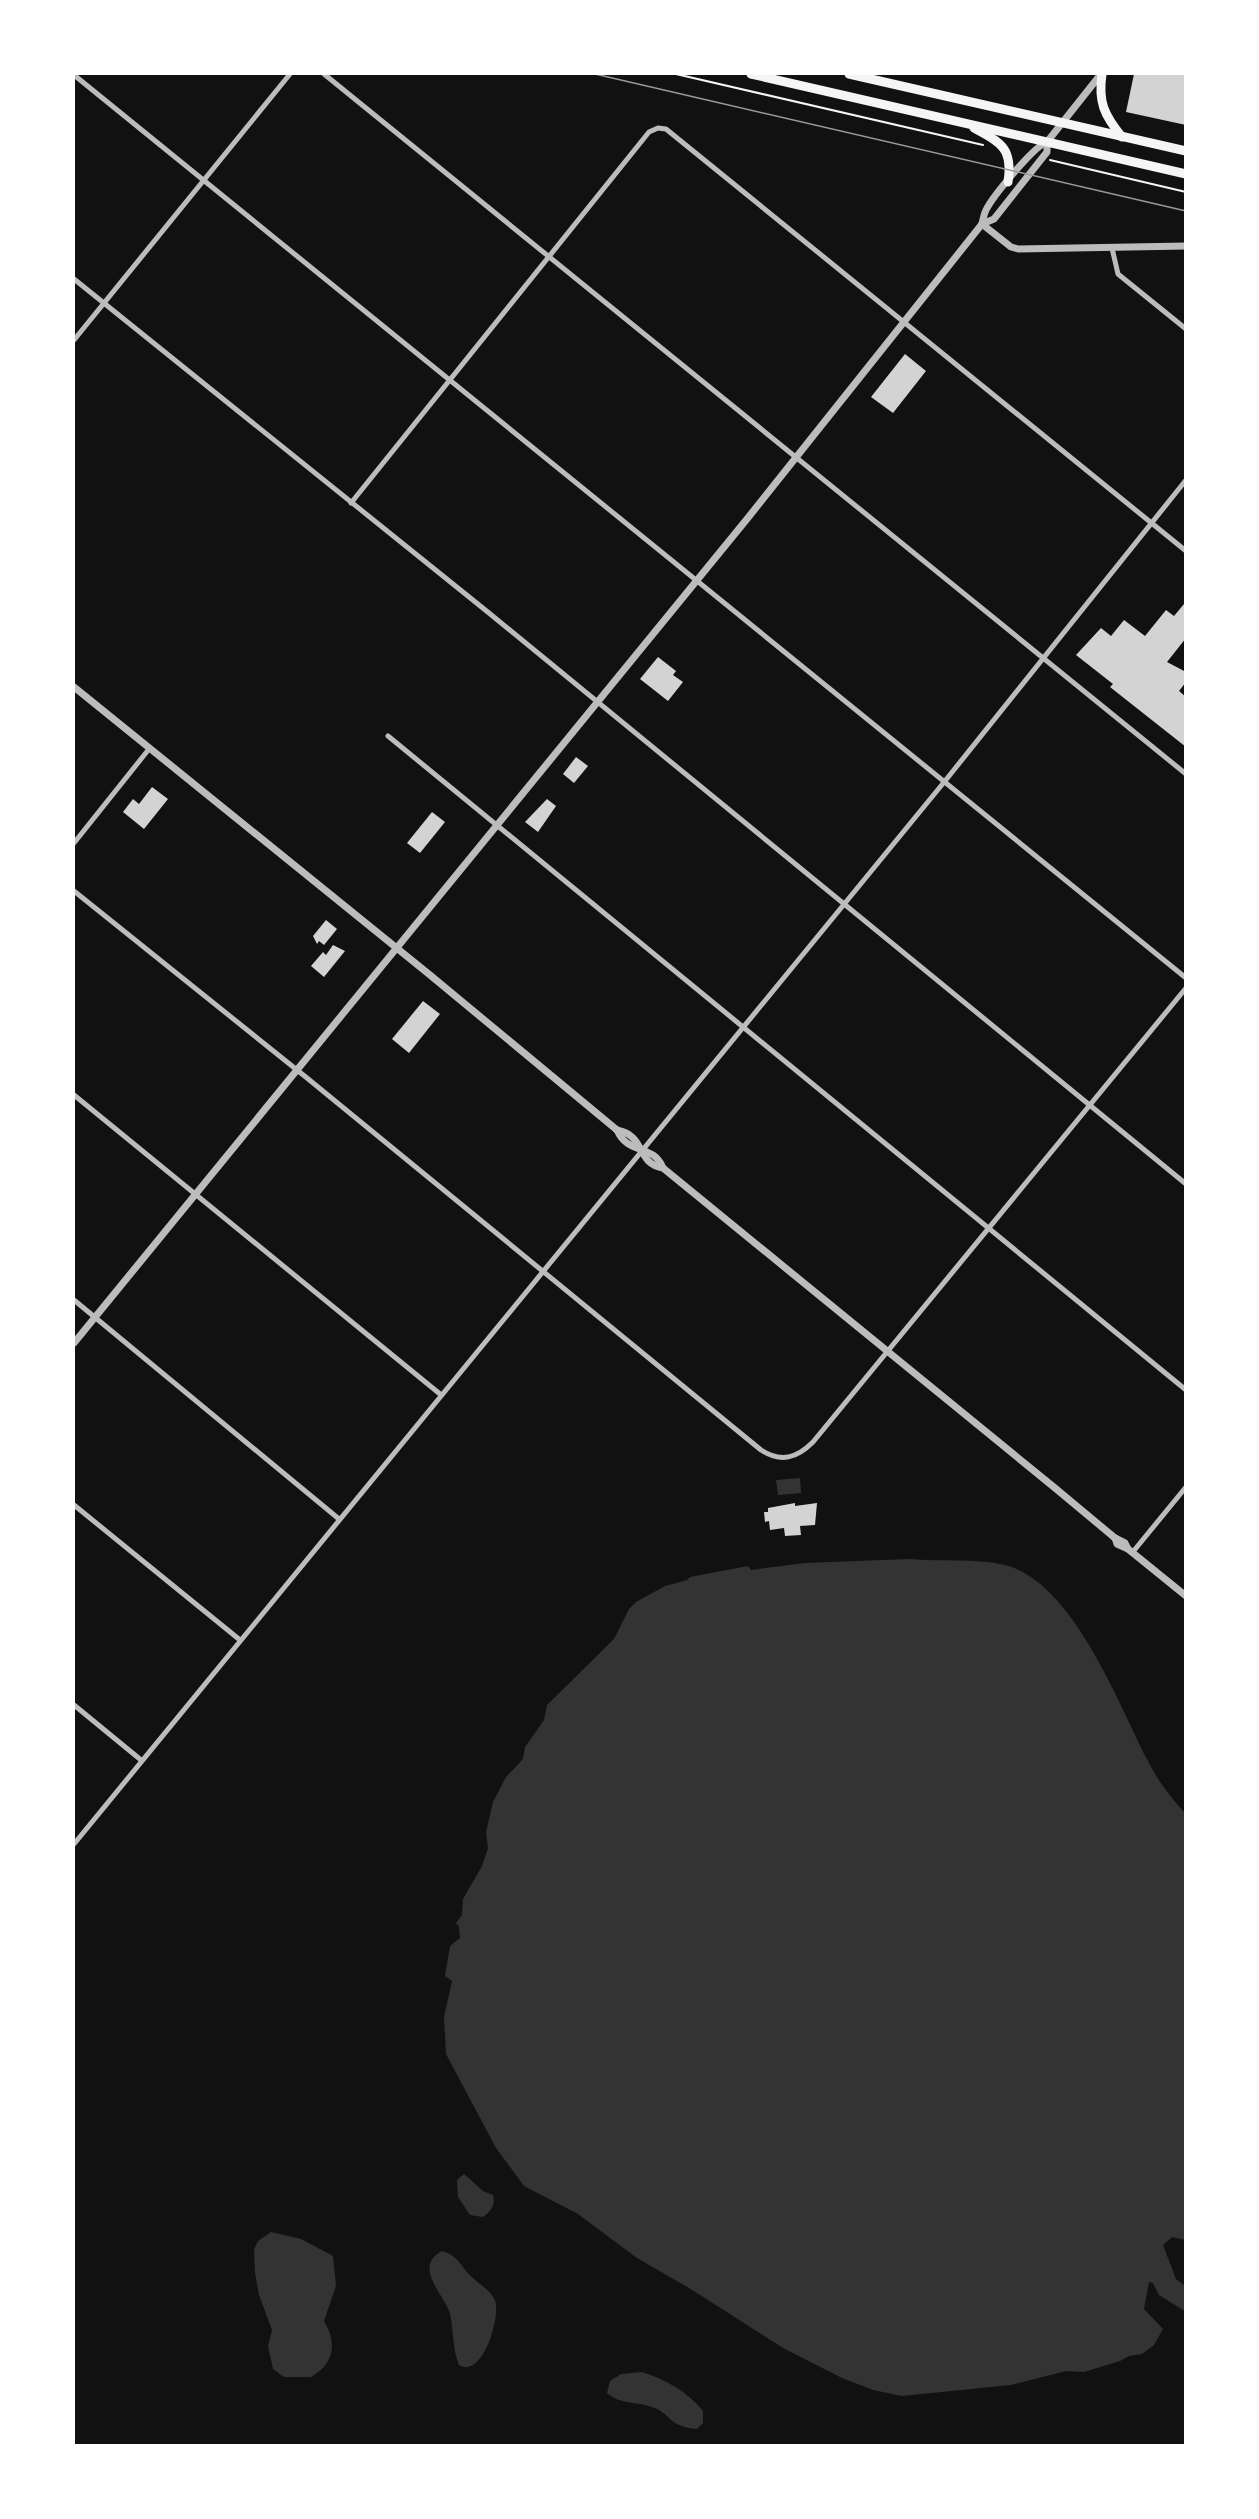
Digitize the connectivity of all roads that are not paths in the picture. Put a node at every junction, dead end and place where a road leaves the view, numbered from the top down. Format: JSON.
{"nodes":[{"id":1,"x":290,"y":74,"type":"edge"},
{"id":2,"x":324,"y":74,"type":"edge"},
{"id":3,"x":751,"y":74,"type":"edge"},
{"id":4,"x":849,"y":74,"type":"edge"},
{"id":5,"x":1101,"y":74,"type":"edge"},
{"id":6,"x":74,"y":75,"type":"edge"},
{"id":7,"x":962,"y":121,"type":"junction"},
{"id":8,"x":1062,"y":123,"type":"junction"},
{"id":9,"x":1122,"y":137,"type":"junction"},
{"id":10,"x":1047,"y":142,"type":"junction"},
{"id":11,"x":1185,"y":152,"type":"edge"},
{"id":12,"x":1185,"y":174,"type":"edge"},
{"id":13,"x":203,"y":180,"type":"junction"},
{"id":14,"x":1008,"y":182,"type":"junction"},
{"id":15,"x":982,"y":224,"type":"junction"},
{"id":16,"x":1185,"y":246,"type":"edge"},
{"id":17,"x":1112,"y":248,"type":"junction"},
{"id":18,"x":551,"y":256,"type":"junction"},
{"id":19,"x":74,"y":279,"type":"edge"},
{"id":20,"x":103,"y":303,"type":"junction"},
{"id":21,"x":904,"y":322,"type":"junction"},
{"id":22,"x":1185,"y":329,"type":"edge"},
{"id":23,"x":74,"y":340,"type":"edge"},
{"id":24,"x":451,"y":380,"type":"junction"},
{"id":25,"x":797,"y":456,"type":"junction"},
{"id":26,"x":1185,"y":480,"type":"edge"},
{"id":27,"x":351,"y":502,"type":"junction"},
{"id":28,"x":1151,"y":523,"type":"junction"},
{"id":29,"x":1185,"y":551,"type":"edge"},
{"id":30,"x":697,"y":579,"type":"junction"},
{"id":31,"x":1044,"y":658,"type":"junction"},
{"id":32,"x":74,"y":687,"type":"edge"},
{"id":33,"x":597,"y":702,"type":"junction"},
{"id":34,"x":388,"y":736,"type":"dead end"},
{"id":35,"x":149,"y":749,"type":"junction"},
{"id":36,"x":1185,"y":774,"type":"edge"},
{"id":37,"x":945,"y":781,"type":"junction"},
{"id":38,"x":496,"y":825,"type":"junction"},
{"id":39,"x":74,"y":843,"type":"edge"},
{"id":40,"x":74,"y":891,"type":"edge"},
{"id":41,"x":843,"y":903,"type":"junction"},
{"id":42,"x":397,"y":949,"type":"junction"},
{"id":43,"x":1185,"y":978,"type":"edge"},
{"id":44,"x":1185,"y":988,"type":"edge"},
{"id":45,"x":742,"y":1027,"type":"junction"},
{"id":46,"x":297,"y":1070,"type":"junction"},
{"id":47,"x":74,"y":1095,"type":"edge"},
{"id":48,"x":1089,"y":1105,"type":"junction"},
{"id":49,"x":641,"y":1149,"type":"junction"},
{"id":50,"x":1185,"y":1184,"type":"edge"},
{"id":51,"x":196,"y":1195,"type":"junction"},
{"id":52,"x":988,"y":1228,"type":"junction"},
{"id":53,"x":543,"y":1270,"type":"junction"},
{"id":54,"x":74,"y":1300,"type":"edge"},
{"id":55,"x":94,"y":1317,"type":"junction"},
{"id":56,"x":74,"y":1343,"type":"edge"},
{"id":57,"x":887,"y":1351,"type":"junction"},
{"id":58,"x":1185,"y":1390,"type":"edge"},
{"id":59,"x":440,"y":1395,"type":"junction"},
{"id":60,"x":1185,"y":1487,"type":"edge"},
{"id":61,"x":74,"y":1505,"type":"edge"},
{"id":62,"x":339,"y":1519,"type":"junction"},
{"id":63,"x":1130,"y":1551,"type":"junction"},
{"id":64,"x":1185,"y":1596,"type":"edge"},
{"id":65,"x":240,"y":1640,"type":"junction"},
{"id":66,"x":74,"y":1705,"type":"edge"},
{"id":67,"x":141,"y":1760,"type":"junction"},
{"id":68,"x":74,"y":1844,"type":"edge"}],
"edges":[{"from":1,"to":13,"type":"street"},
{"from":2,"to":18,"type":"street"},
{"from":3,"to":7,"type":"highway"},
{"from":4,"to":8,"type":"highway"},
{"from":5,"to":8,"type":"street"},
{"from":5,"to":9,"type":"highway"},
{"from":6,"to":13,"type":"street"},
{"from":7,"to":10,"type":"highway"},
{"from":7,"to":14,"type":"highway"},
{"from":8,"to":9,"type":"highway"},
{"from":8,"to":10,"type":"street"},
{"from":9,"to":11,"type":"highway"},
{"from":10,"to":12,"type":"highway"},
{"from":10,"to":14,"type":"street"},
{"from":10,"to":15,"type":"street"},
{"from":13,"to":20,"type":"street"},
{"from":13,"to":24,"type":"street"},
{"from":14,"to":15,"type":"street"},
{"from":15,"to":17,"type":"street"},
{"from":15,"to":21,"type":"street"},
{"from":16,"to":17,"type":"street"},
{"from":17,"to":22,"type":"street"},
{"from":18,"to":21,"type":"street"},
{"from":18,"to":24,"type":"street"},
{"from":18,"to":25,"type":"street"},
{"from":19,"to":20,"type":"street"},
{"from":20,"to":23,"type":"street"},
{"from":20,"to":27,"type":"street"},
{"from":21,"to":25,"type":"street"},
{"from":21,"to":28,"type":"street"},
{"from":24,"to":27,"type":"street"},
{"from":24,"to":30,"type":"street"},
{"from":25,"to":30,"type":"street"},
{"from":25,"to":31,"type":"street"},
{"from":26,"to":28,"type":"street"},
{"from":27,"to":33,"type":"street"},
{"from":28,"to":29,"type":"street"},
{"from":28,"to":31,"type":"street"},
{"from":30,"to":33,"type":"street"},
{"from":30,"to":37,"type":"street"},
{"from":31,"to":36,"type":"street"},
{"from":31,"to":37,"type":"street"},
{"from":32,"to":35,"type":"street"},
{"from":33,"to":38,"type":"street"},
{"from":33,"to":41,"type":"street"},
{"from":34,"to":38,"type":"street"},
{"from":35,"to":39,"type":"street"},
{"from":35,"to":42,"type":"street"},
{"from":37,"to":41,"type":"street"},
{"from":37,"to":43,"type":"street"},
{"from":38,"to":42,"type":"street"},
{"from":38,"to":45,"type":"street"},
{"from":40,"to":46,"type":"street"},
{"from":41,"to":45,"type":"street"},
{"from":41,"to":48,"type":"street"},
{"from":42,"to":46,"type":"street"},
{"from":42,"to":49,"type":"street"},
{"from":44,"to":48,"type":"street"},
{"from":45,"to":49,"type":"street"},
{"from":45,"to":52,"type":"street"},
{"from":46,"to":51,"type":"street"},
{"from":46,"to":53,"type":"street"},
{"from":47,"to":51,"type":"street"},
{"from":48,"to":50,"type":"street"},
{"from":48,"to":52,"type":"street"},
{"from":49,"to":53,"type":"street"},
{"from":49,"to":57,"type":"street"},
{"from":51,"to":55,"type":"street"},
{"from":51,"to":59,"type":"street"},
{"from":52,"to":57,"type":"street"},
{"from":52,"to":58,"type":"street"},
{"from":53,"to":57,"type":"street"},
{"from":53,"to":59,"type":"street"},
{"from":54,"to":55,"type":"street"},
{"from":55,"to":56,"type":"street"},
{"from":55,"to":62,"type":"street"},
{"from":57,"to":63,"type":"street"},
{"from":59,"to":62,"type":"street"},
{"from":60,"to":63,"type":"street"},
{"from":61,"to":65,"type":"street"},
{"from":62,"to":65,"type":"street"},
{"from":63,"to":64,"type":"street"},
{"from":65,"to":67,"type":"street"},
{"from":66,"to":67,"type":"street"},
{"from":67,"to":68,"type":"street"}]}
